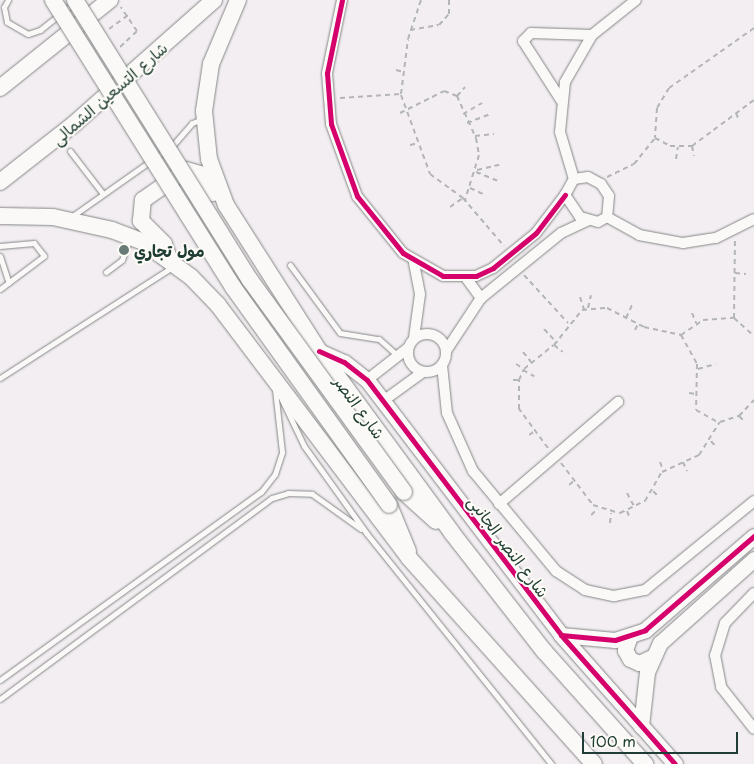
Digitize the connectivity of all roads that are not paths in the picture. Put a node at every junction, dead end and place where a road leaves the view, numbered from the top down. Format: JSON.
{"nodes":[{"id":1,"x":8,"y":0,"type":"edge"},
{"id":2,"x":54,"y":0,"type":"edge"},
{"id":3,"x":77,"y":0,"type":"edge"},
{"id":4,"x":110,"y":0,"type":"edge"},
{"id":5,"x":214,"y":0,"type":"edge"},
{"id":6,"x":238,"y":0,"type":"edge"},
{"id":7,"x":342,"y":0,"type":"edge"},
{"id":8,"x":636,"y":0,"type":"edge"},
{"id":9,"x":592,"y":35,"type":"junction"},
{"id":10,"x":0,"y":88,"type":"edge"},
{"id":11,"x":561,"y":100,"type":"junction"},
{"id":12,"x":204,"y":119,"type":"junction"},
{"id":13,"x":70,"y":151,"type":"dead end"},
{"id":14,"x":574,"y":179,"type":"junction"},
{"id":15,"x":0,"y":182,"type":"edge"},
{"id":16,"x":103,"y":194,"type":"junction"},
{"id":17,"x":565,"y":196,"type":"junction"},
{"id":18,"x":0,"y":216,"type":"edge"},
{"id":19,"x":607,"y":217,"type":"junction"},
{"id":20,"x":234,"y":219,"type":"junction"},
{"id":21,"x":754,"y":219,"type":"edge"},
{"id":22,"x":67,"y":220,"type":"junction"},
{"id":23,"x":587,"y":220,"type":"junction"},
{"id":24,"x":130,"y":237,"type":"junction"},
{"id":25,"x":0,"y":246,"type":"edge"},
{"id":26,"x":0,"y":256,"type":"edge"},
{"id":27,"x":172,"y":261,"type":"junction"},
{"id":28,"x":414,"y":263,"type":"junction"},
{"id":29,"x":290,"y":265,"type":"dead end"},
{"id":30,"x":106,"y":272,"type":"dead end"},
{"id":31,"x":467,"y":279,"type":"junction"},
{"id":32,"x":8,"y":283,"type":"junction"},
{"id":33,"x":0,"y":288,"type":"edge"},
{"id":34,"x":481,"y":298,"type":"junction"},
{"id":35,"x":414,"y":338,"type":"junction"},
{"id":36,"x":408,"y":348,"type":"junction"},
{"id":37,"x":319,"y":351,"type":"junction"},
{"id":38,"x":446,"y":351,"type":"junction"},
{"id":39,"x":398,"y":356,"type":"junction"},
{"id":40,"x":442,"y":365,"type":"junction"},
{"id":41,"x":423,"y":372,"type":"junction"},
{"id":42,"x":0,"y":378,"type":"edge"},
{"id":43,"x":367,"y":380,"type":"junction"},
{"id":44,"x":276,"y":385,"type":"junction"},
{"id":45,"x":383,"y":401,"type":"junction"},
{"id":46,"x":618,"y":402,"type":"dead end"},
{"id":47,"x":754,"y":501,"type":"edge"},
{"id":48,"x":499,"y":504,"type":"junction"},
{"id":49,"x":452,"y":533,"type":"junction"},
{"id":50,"x":367,"y":534,"type":"junction"},
{"id":51,"x":754,"y":536,"type":"edge"},
{"id":52,"x":409,"y":558,"type":"junction"},
{"id":53,"x":754,"y":559,"type":"edge"},
{"id":54,"x":754,"y":592,"type":"edge"},
{"id":55,"x":561,"y":635,"type":"junction"},
{"id":56,"x":630,"y":636,"type":"junction"},
{"id":57,"x":652,"y":657,"type":"junction"},
{"id":58,"x":0,"y":680,"type":"edge"},
{"id":59,"x":0,"y":699,"type":"edge"},
{"id":60,"x":641,"y":726,"type":"junction"},
{"id":61,"x":754,"y":729,"type":"edge"},
{"id":62,"x":551,"y":764,"type":"edge"},
{"id":63,"x":594,"y":764,"type":"edge"},
{"id":64,"x":645,"y":764,"type":"edge"},
{"id":65,"x":675,"y":764,"type":"edge"}],
"edges":[{"from":1,"to":3,"type":"lane"},
{"from":2,"to":52,"type":"main road","bridge":true},
{"from":3,"to":49,"type":"main road","bridge":true},
{"from":4,"to":10,"type":"main road"},
{"from":5,"to":15,"type":"main road","name":"شارع التسعين الشمالى"},
{"from":6,"to":12,"type":"main road","name":"شارع النصر"},
{"from":7,"to":28,"type":"street"},
{"from":8,"to":9,"type":"street"},
{"from":9,"to":11,"type":"street"},
{"from":9,"to":11,"type":"street"},
{"from":11,"to":14,"type":"street"},
{"from":12,"to":16,"type":"lane"},
{"from":12,"to":20,"type":"main road","name":"شارع النصر"},
{"from":13,"to":16,"type":"lane"},
{"from":14,"to":17,"type":"street"},
{"from":14,"to":19,"type":"street"},
{"from":16,"to":22,"type":"lane"},
{"from":17,"to":23,"type":"street"},
{"from":17,"to":31,"type":"street"},
{"from":18,"to":22,"type":"main road"},
{"from":19,"to":21,"type":"street"},
{"from":19,"to":23,"type":"street"},
{"from":20,"to":27,"type":"main road"},
{"from":20,"to":37,"type":"main road","name":"شارع النصر"},
{"from":22,"to":24,"type":"main road"},
{"from":23,"to":34,"type":"street"},
{"from":24,"to":27,"type":"main road"},
{"from":24,"to":30,"type":"lane"},
{"from":25,"to":32,"type":"lane"},
{"from":26,"to":32,"type":"lane"},
{"from":27,"to":42,"type":"lane"},
{"from":27,"to":44,"type":"main road"},
{"from":28,"to":31,"type":"street"},
{"from":28,"to":35,"type":"street"},
{"from":29,"to":39,"type":"lane"},
{"from":31,"to":34,"type":"street"},
{"from":32,"to":33,"type":"lane"},
{"from":34,"to":38,"type":"street"},
{"from":35,"to":36,"type":"street"},
{"from":35,"to":38,"type":"street"},
{"from":36,"to":39,"type":"street"},
{"from":36,"to":41,"type":"street"},
{"from":37,"to":43,"type":"street","name":"شارع النصر الجانبى"},
{"from":37,"to":49,"type":"main road","name":"شارع النصر"},
{"from":38,"to":40,"type":"street"},
{"from":39,"to":43,"type":"street"},
{"from":40,"to":41,"type":"street"},
{"from":40,"to":48,"type":"street"},
{"from":41,"to":45,"type":"street"},
{"from":43,"to":45,"type":"street","name":"شارع النصر الجانبى"},
{"from":44,"to":50,"type":"lane"},
{"from":44,"to":52,"type":"main road"},
{"from":44,"to":58,"type":"lane"},
{"from":45,"to":55,"type":"street","name":"شارع النصر الجانبى"},
{"from":46,"to":48,"type":"street"},
{"from":47,"to":48,"type":"street"},
{"from":49,"to":64,"type":"main road","name":"شارع النصر"},
{"from":50,"to":59,"type":"lane"},
{"from":50,"to":62,"type":"lane"},
{"from":51,"to":56,"type":"street"},
{"from":52,"to":63,"type":"main road"},
{"from":53,"to":57,"type":"street"},
{"from":54,"to":61,"type":"street"},
{"from":55,"to":56,"type":"street"},
{"from":55,"to":60,"type":"street","name":"شارع النصر الجانبى"},
{"from":56,"to":57,"type":"street"},
{"from":57,"to":60,"type":"street"},
{"from":60,"to":65,"type":"street","name":"شارع النصر الجانبى"}]}
